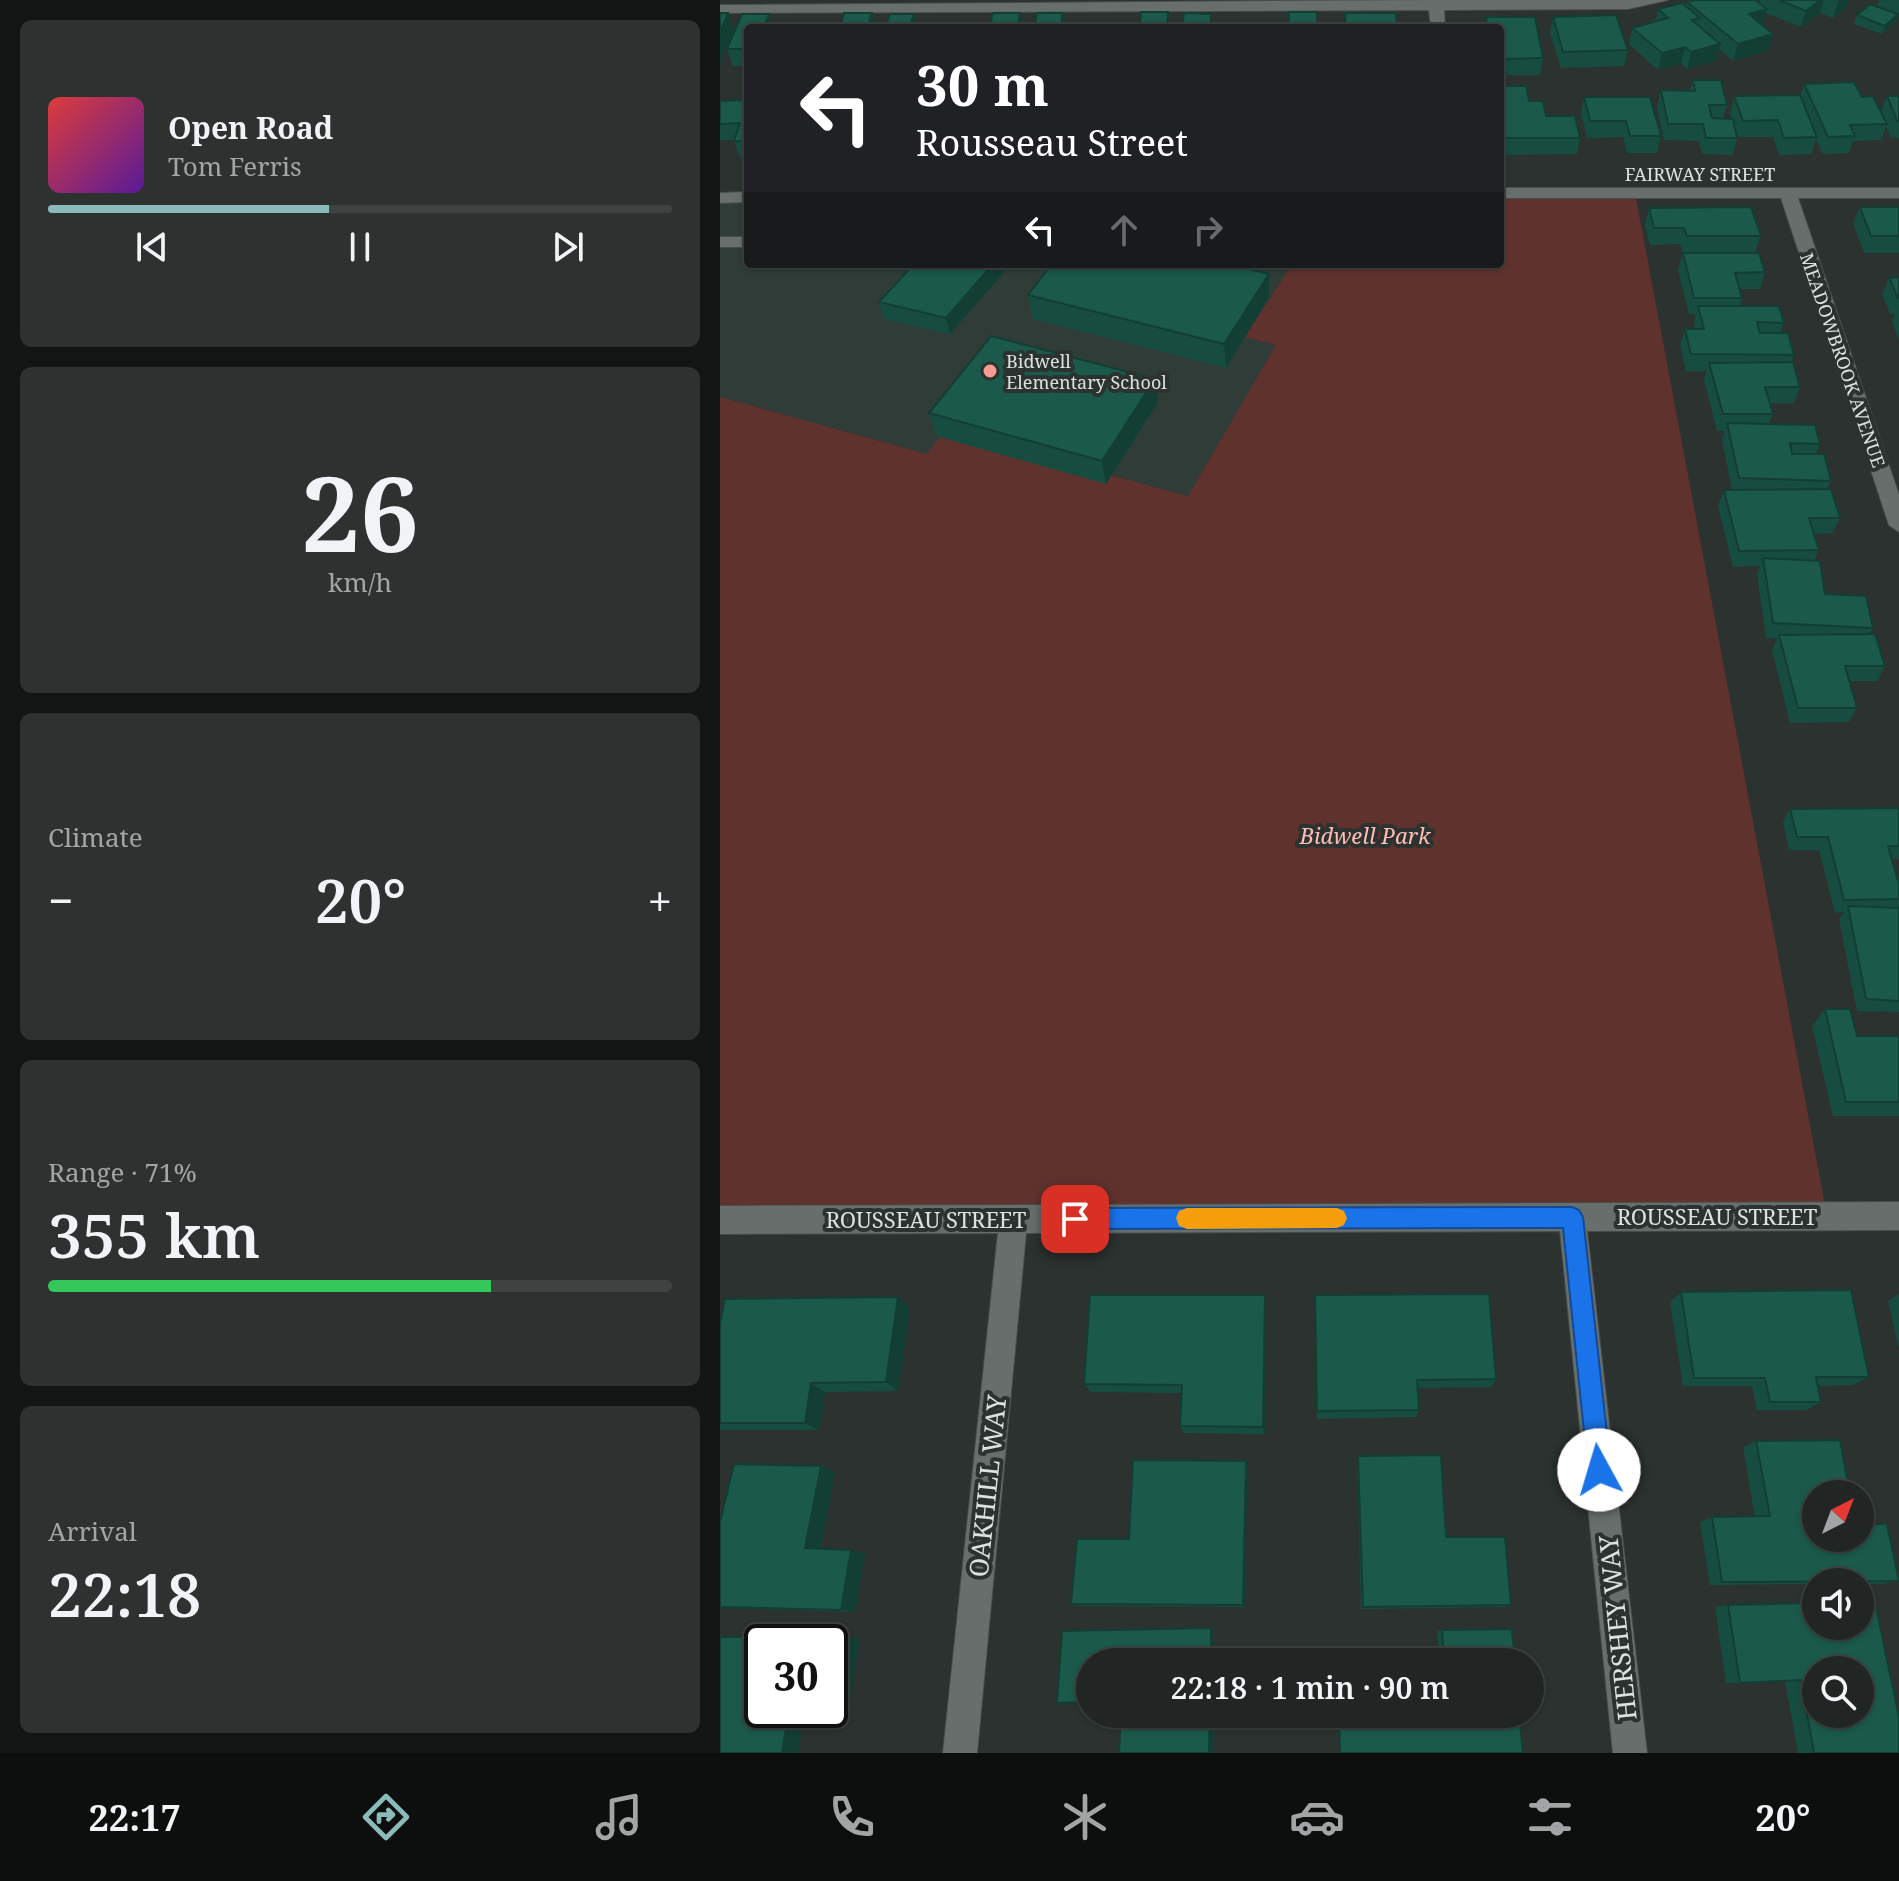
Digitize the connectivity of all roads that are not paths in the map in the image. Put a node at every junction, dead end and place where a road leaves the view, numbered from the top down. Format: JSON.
{"nodes":[{"id":1,"x":1661,"y":0,"type":"edge"},
{"id":2,"x":1436,"y":2,"type":"edge"},
{"id":3,"x":851,"y":4,"type":"edge"},
{"id":4,"x":720,"y":9,"type":"edge"},
{"id":5,"x":1438,"y":24,"type":"edge"},
{"id":6,"x":1504,"y":193,"type":"edge"},
{"id":7,"x":1899,"y":193,"type":"edge"},
{"id":8,"x":1788,"y":194,"type":"junction"},
{"id":9,"x":744,"y":197,"type":"edge"},
{"id":10,"x":720,"y":198,"type":"edge"},
{"id":11,"x":720,"y":242,"type":"edge"},
{"id":12,"x":744,"y":242,"type":"edge"},
{"id":13,"x":1899,"y":525,"type":"edge"},
{"id":14,"x":1899,"y":1216,"type":"edge"},
{"id":15,"x":1572,"y":1217,"type":"junction"},
{"id":16,"x":1013,"y":1219,"type":"junction"},
{"id":17,"x":720,"y":1220,"type":"edge"},
{"id":18,"x":960,"y":1753,"type":"edge"},
{"id":19,"x":1630,"y":1753,"type":"edge"}],
"edges":[{"from":1,"to":2,"type":"street"},
{"from":2,"to":3,"type":"street"},
{"from":2,"to":5,"type":"street"},
{"from":3,"to":4,"type":"street"},
{"from":6,"to":8,"type":"street","name":"FAIRWAY STREET"},
{"from":7,"to":8,"type":"street","name":"FAIRWAY STREET"},
{"from":8,"to":13,"type":"street","name":"MEADOWBROOK AVENUE"},
{"from":9,"to":10,"type":"street"},
{"from":11,"to":12,"type":"street"},
{"from":14,"to":15,"type":"street","name":"ROUSSEAU STREET"},
{"from":15,"to":16,"type":"street","name":"ROUSSEAU STREET"},
{"from":15,"to":19,"type":"street","name":"HERSHEY WAY"},
{"from":16,"to":17,"type":"street","name":"ROUSSEAU STREET"},
{"from":16,"to":18,"type":"street","name":"OAKHILL WAY"}]}
